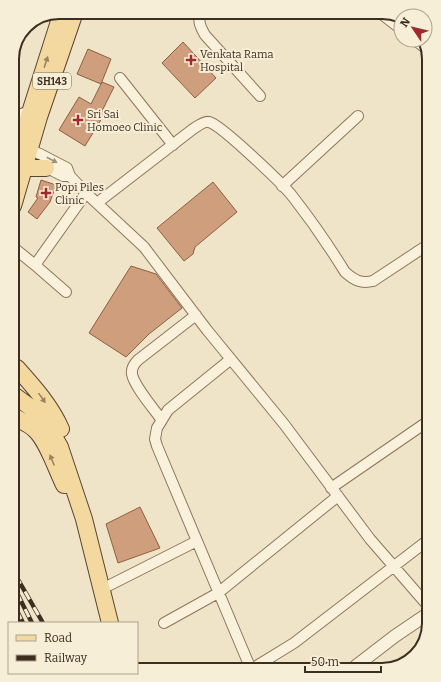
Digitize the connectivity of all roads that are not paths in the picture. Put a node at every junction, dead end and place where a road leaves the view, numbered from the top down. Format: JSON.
{"nodes":[{"id":1,"x":60,"y":19,"type":"edge"},
{"id":2,"x":73,"y":19,"type":"edge"},
{"id":3,"x":199,"y":19,"type":"edge"},
{"id":4,"x":120,"y":78,"type":"dead end"},
{"id":5,"x":260,"y":96,"type":"dead end"},
{"id":6,"x":30,"y":113,"type":"junction"},
{"id":7,"x":358,"y":116,"type":"dead end"},
{"id":8,"x":19,"y":117,"type":"edge"},
{"id":9,"x":173,"y":145,"type":"junction"},
{"id":10,"x":19,"y":156,"type":"edge"},
{"id":11,"x":46,"y":168,"type":"joint"},
{"id":12,"x":70,"y":176,"type":"junction"},
{"id":13,"x":282,"y":186,"type":"junction"},
{"id":14,"x":86,"y":193,"type":"junction"},
{"id":15,"x":97,"y":203,"type":"junction"},
{"id":16,"x":422,"y":249,"type":"edge"},
{"id":17,"x":19,"y":252,"type":"edge"},
{"id":18,"x":35,"y":265,"type":"junction"},
{"id":19,"x":66,"y":292,"type":"dead end"},
{"id":20,"x":196,"y":315,"type":"junction"},
{"id":21,"x":230,"y":359,"type":"junction"},
{"id":22,"x":19,"y":372,"type":"edge"},
{"id":23,"x":19,"y":399,"type":"edge"},
{"id":24,"x":19,"y":419,"type":"edge"},
{"id":25,"x":161,"y":419,"type":"junction"},
{"id":26,"x":422,"y":426,"type":"edge"},
{"id":27,"x":335,"y":492,"type":"junction"},
{"id":28,"x":84,"y":519,"type":"junction"},
{"id":29,"x":197,"y":541,"type":"junction"},
{"id":30,"x":422,"y":544,"type":"edge"},
{"id":31,"x":393,"y":566,"type":"junction"},
{"id":32,"x":102,"y":589,"type":"junction"},
{"id":33,"x":218,"y":593,"type":"junction"},
{"id":34,"x":422,"y":599,"type":"edge"},
{"id":35,"x":422,"y":618,"type":"edge"},
{"id":36,"x":110,"y":622,"type":"edge"},
{"id":37,"x":164,"y":623,"type":"dead end"},
{"id":38,"x":248,"y":663,"type":"edge"},
{"id":39,"x":262,"y":663,"type":"edge"},
{"id":40,"x":360,"y":663,"type":"edge"}],
"edges":[{"from":6,"to":1,"type":"main road","number":"SH143","one_way":true},
{"from":2,"to":10,"type":"main road","number":"SH143"},
{"from":3,"to":5,"type":"street"},
{"from":4,"to":9,"type":"street"},
{"from":6,"to":8,"type":"main road"},
{"from":6,"to":10,"type":"main road","number":"SH143"},
{"from":7,"to":13,"type":"street"},
{"from":9,"to":13,"type":"street"},
{"from":9,"to":15,"type":"street"},
{"from":10,"to":11,"type":"main road"},
{"from":10,"to":12,"type":"street","one_way":true},
{"from":11,"to":12,"type":"street"},
{"from":12,"to":14,"type":"street"},
{"from":13,"to":16,"type":"street"},
{"from":14,"to":15,"type":"street"},
{"from":14,"to":18,"type":"street"},
{"from":15,"to":20,"type":"street"},
{"from":17,"to":18,"type":"street"},
{"from":18,"to":19,"type":"street"},
{"from":20,"to":21,"type":"street"},
{"from":20,"to":25,"type":"street"},
{"from":21,"to":25,"type":"street"},
{"from":21,"to":27,"type":"street"},
{"from":22,"to":28,"type":"main road","one_way":true},
{"from":23,"to":28,"type":"main road"},
{"from":28,"to":24,"type":"main road","one_way":true},
{"from":25,"to":29,"type":"street"},
{"from":26,"to":27,"type":"street"},
{"from":27,"to":31,"type":"street"},
{"from":27,"to":33,"type":"street"},
{"from":28,"to":32,"type":"main road"},
{"from":29,"to":32,"type":"street"},
{"from":29,"to":33,"type":"street"},
{"from":30,"to":31,"type":"street"},
{"from":31,"to":34,"type":"street"},
{"from":31,"to":39,"type":"street"},
{"from":32,"to":36,"type":"main road"},
{"from":33,"to":37,"type":"street"},
{"from":33,"to":38,"type":"street"},
{"from":35,"to":40,"type":"street"}]}
